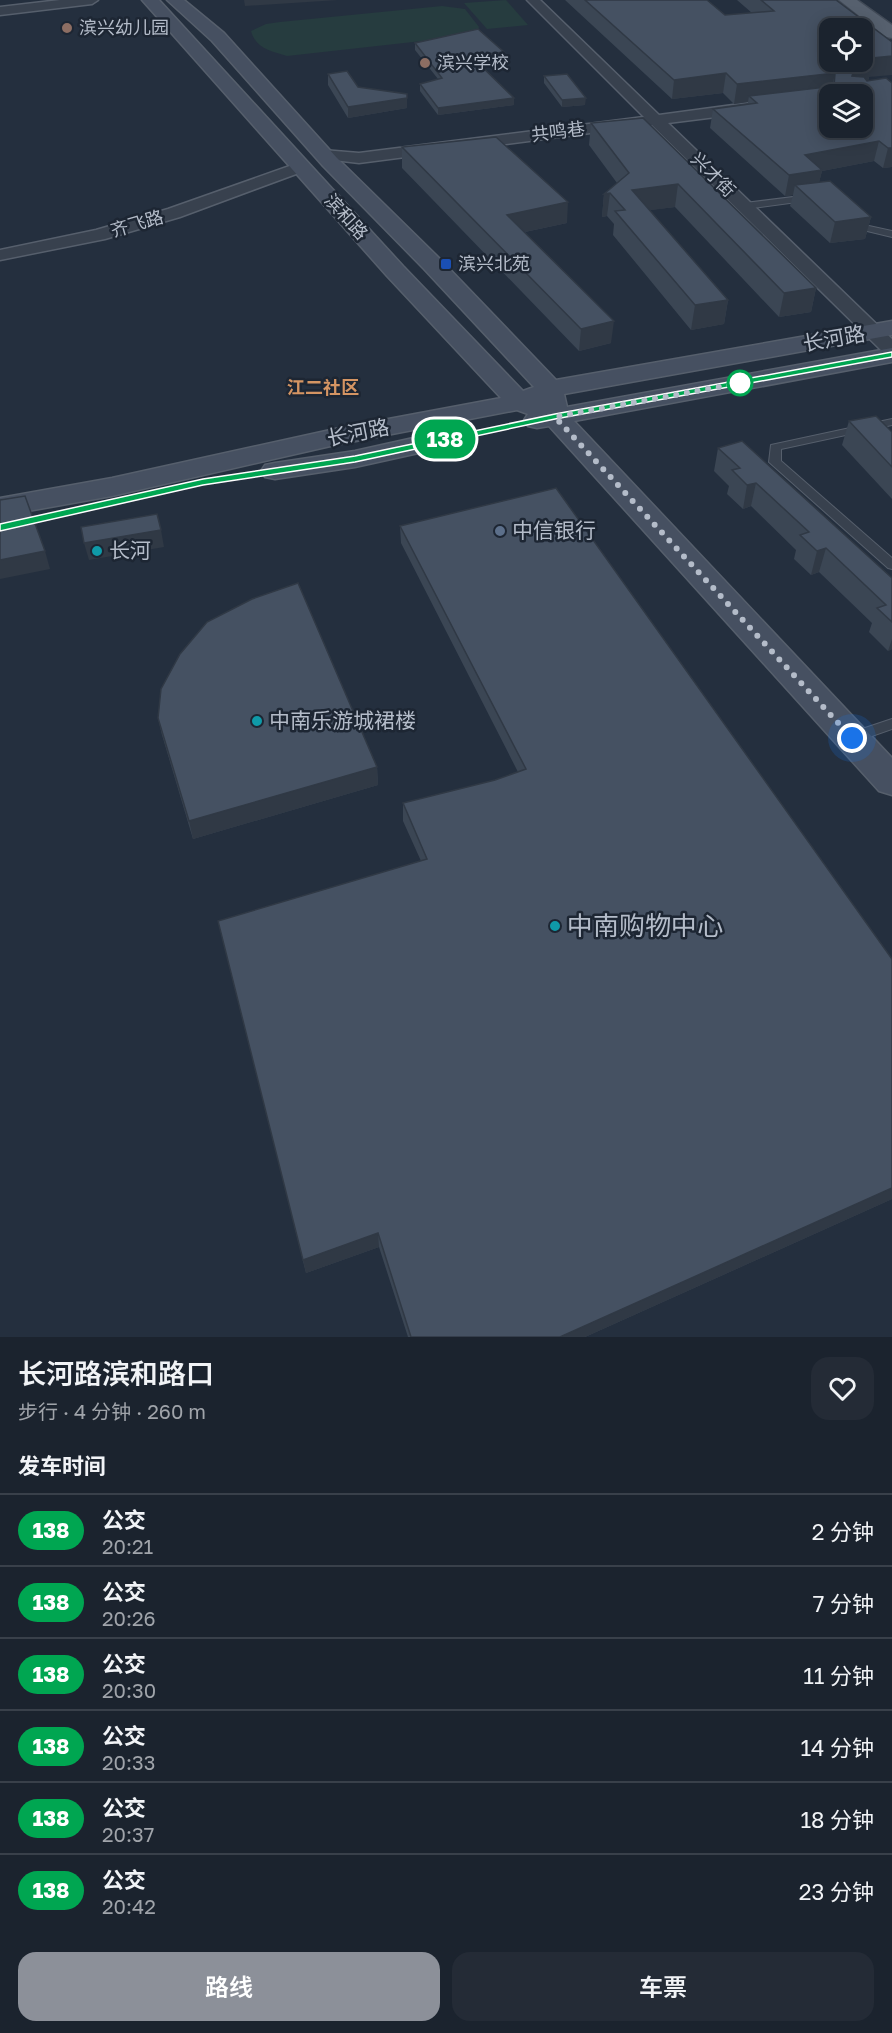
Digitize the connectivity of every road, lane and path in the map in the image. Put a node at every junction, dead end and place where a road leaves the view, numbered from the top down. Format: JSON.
{"nodes":[{"id":1,"x":92,"y":0,"type":"edge"},
{"id":2,"x":150,"y":0,"type":"edge"},
{"id":3,"x":175,"y":0,"type":"edge"},
{"id":4,"x":533,"y":0,"type":"edge"},
{"id":5,"x":847,"y":0,"type":"edge"},
{"id":6,"x":0,"y":11,"type":"edge"},
{"id":7,"x":892,"y":33,"type":"edge"},
{"id":8,"x":761,"y":106,"type":"edge"},
{"id":9,"x":657,"y":119,"type":"junction"},
{"id":10,"x":323,"y":154,"type":"junction"},
{"id":11,"x":359,"y":158,"type":"junction"},
{"id":12,"x":340,"y":172,"type":"junction"},
{"id":13,"x":306,"y":173,"type":"junction"},
{"id":14,"x":816,"y":197,"type":"edge"},
{"id":15,"x":745,"y":206,"type":"junction"},
{"id":16,"x":850,"y":215,"type":"edge"},
{"id":17,"x":892,"y":234,"type":"edge"},
{"id":18,"x":0,"y":255,"type":"edge"},
{"id":19,"x":882,"y":330,"type":"edge"},
{"id":20,"x":892,"y":350,"type":"edge"},
{"id":21,"x":892,"y":355,"type":"edge"},
{"id":22,"x":519,"y":402,"type":"junction"},
{"id":23,"x":553,"y":403,"type":"junction"},
{"id":24,"x":892,"y":422,"type":"edge"},
{"id":25,"x":0,"y":507,"type":"edge"},
{"id":26,"x":0,"y":527,"type":"edge"},
{"id":27,"x":892,"y":565,"type":"edge"},
{"id":28,"x":892,"y":724,"type":"edge"},
{"id":29,"x":852,"y":738,"type":"junction"},
{"id":30,"x":892,"y":781,"type":"edge"}],
"edges":[{"from":1,"to":6,"type":"street"},
{"from":2,"to":13,"type":"main road","name":"滨和路"},
{"from":3,"to":10,"type":"main road","name":"滨和路"},
{"from":4,"to":9,"type":"street","name":"兴才街"},
{"from":5,"to":7,"type":"main road"},
{"from":8,"to":9,"type":"street","name":"共鸣巷"},
{"from":9,"to":11,"type":"street","name":"共鸣巷"},
{"from":9,"to":15,"type":"street","name":"兴才街"},
{"from":10,"to":11,"type":"street","name":"共鸣巷"},
{"from":10,"to":12,"type":"main road","name":"滨和路"},
{"from":11,"to":12,"type":"street","name":"共鸣巷"},
{"from":12,"to":23,"type":"main road","name":"滨和路"},
{"from":13,"to":18,"type":"street","name":"齐飞路"},
{"from":13,"to":22,"type":"main road","name":"滨和路"},
{"from":14,"to":15,"type":"lane"},
{"from":15,"to":19,"type":"street","name":"兴才街"},
{"from":16,"to":17,"type":"lane"},
{"from":19,"to":20,"type":"street","name":"兴才街"},
{"from":19,"to":23,"type":"main road","name":"长河路"},
{"from":21,"to":23,"type":"main road","name":"长河路"},
{"from":22,"to":23,"type":"main road","name":"滨和路"},
{"from":22,"to":25,"type":"main road","name":"长河路"},
{"from":23,"to":26,"type":"main road","name":"长河路"},
{"from":23,"to":29,"type":"main road","name":"滨和路"},
{"from":24,"to":27,"type":"lane"},
{"from":28,"to":29,"type":"lane"},
{"from":29,"to":30,"type":"main road","name":"滨和路"}]}
